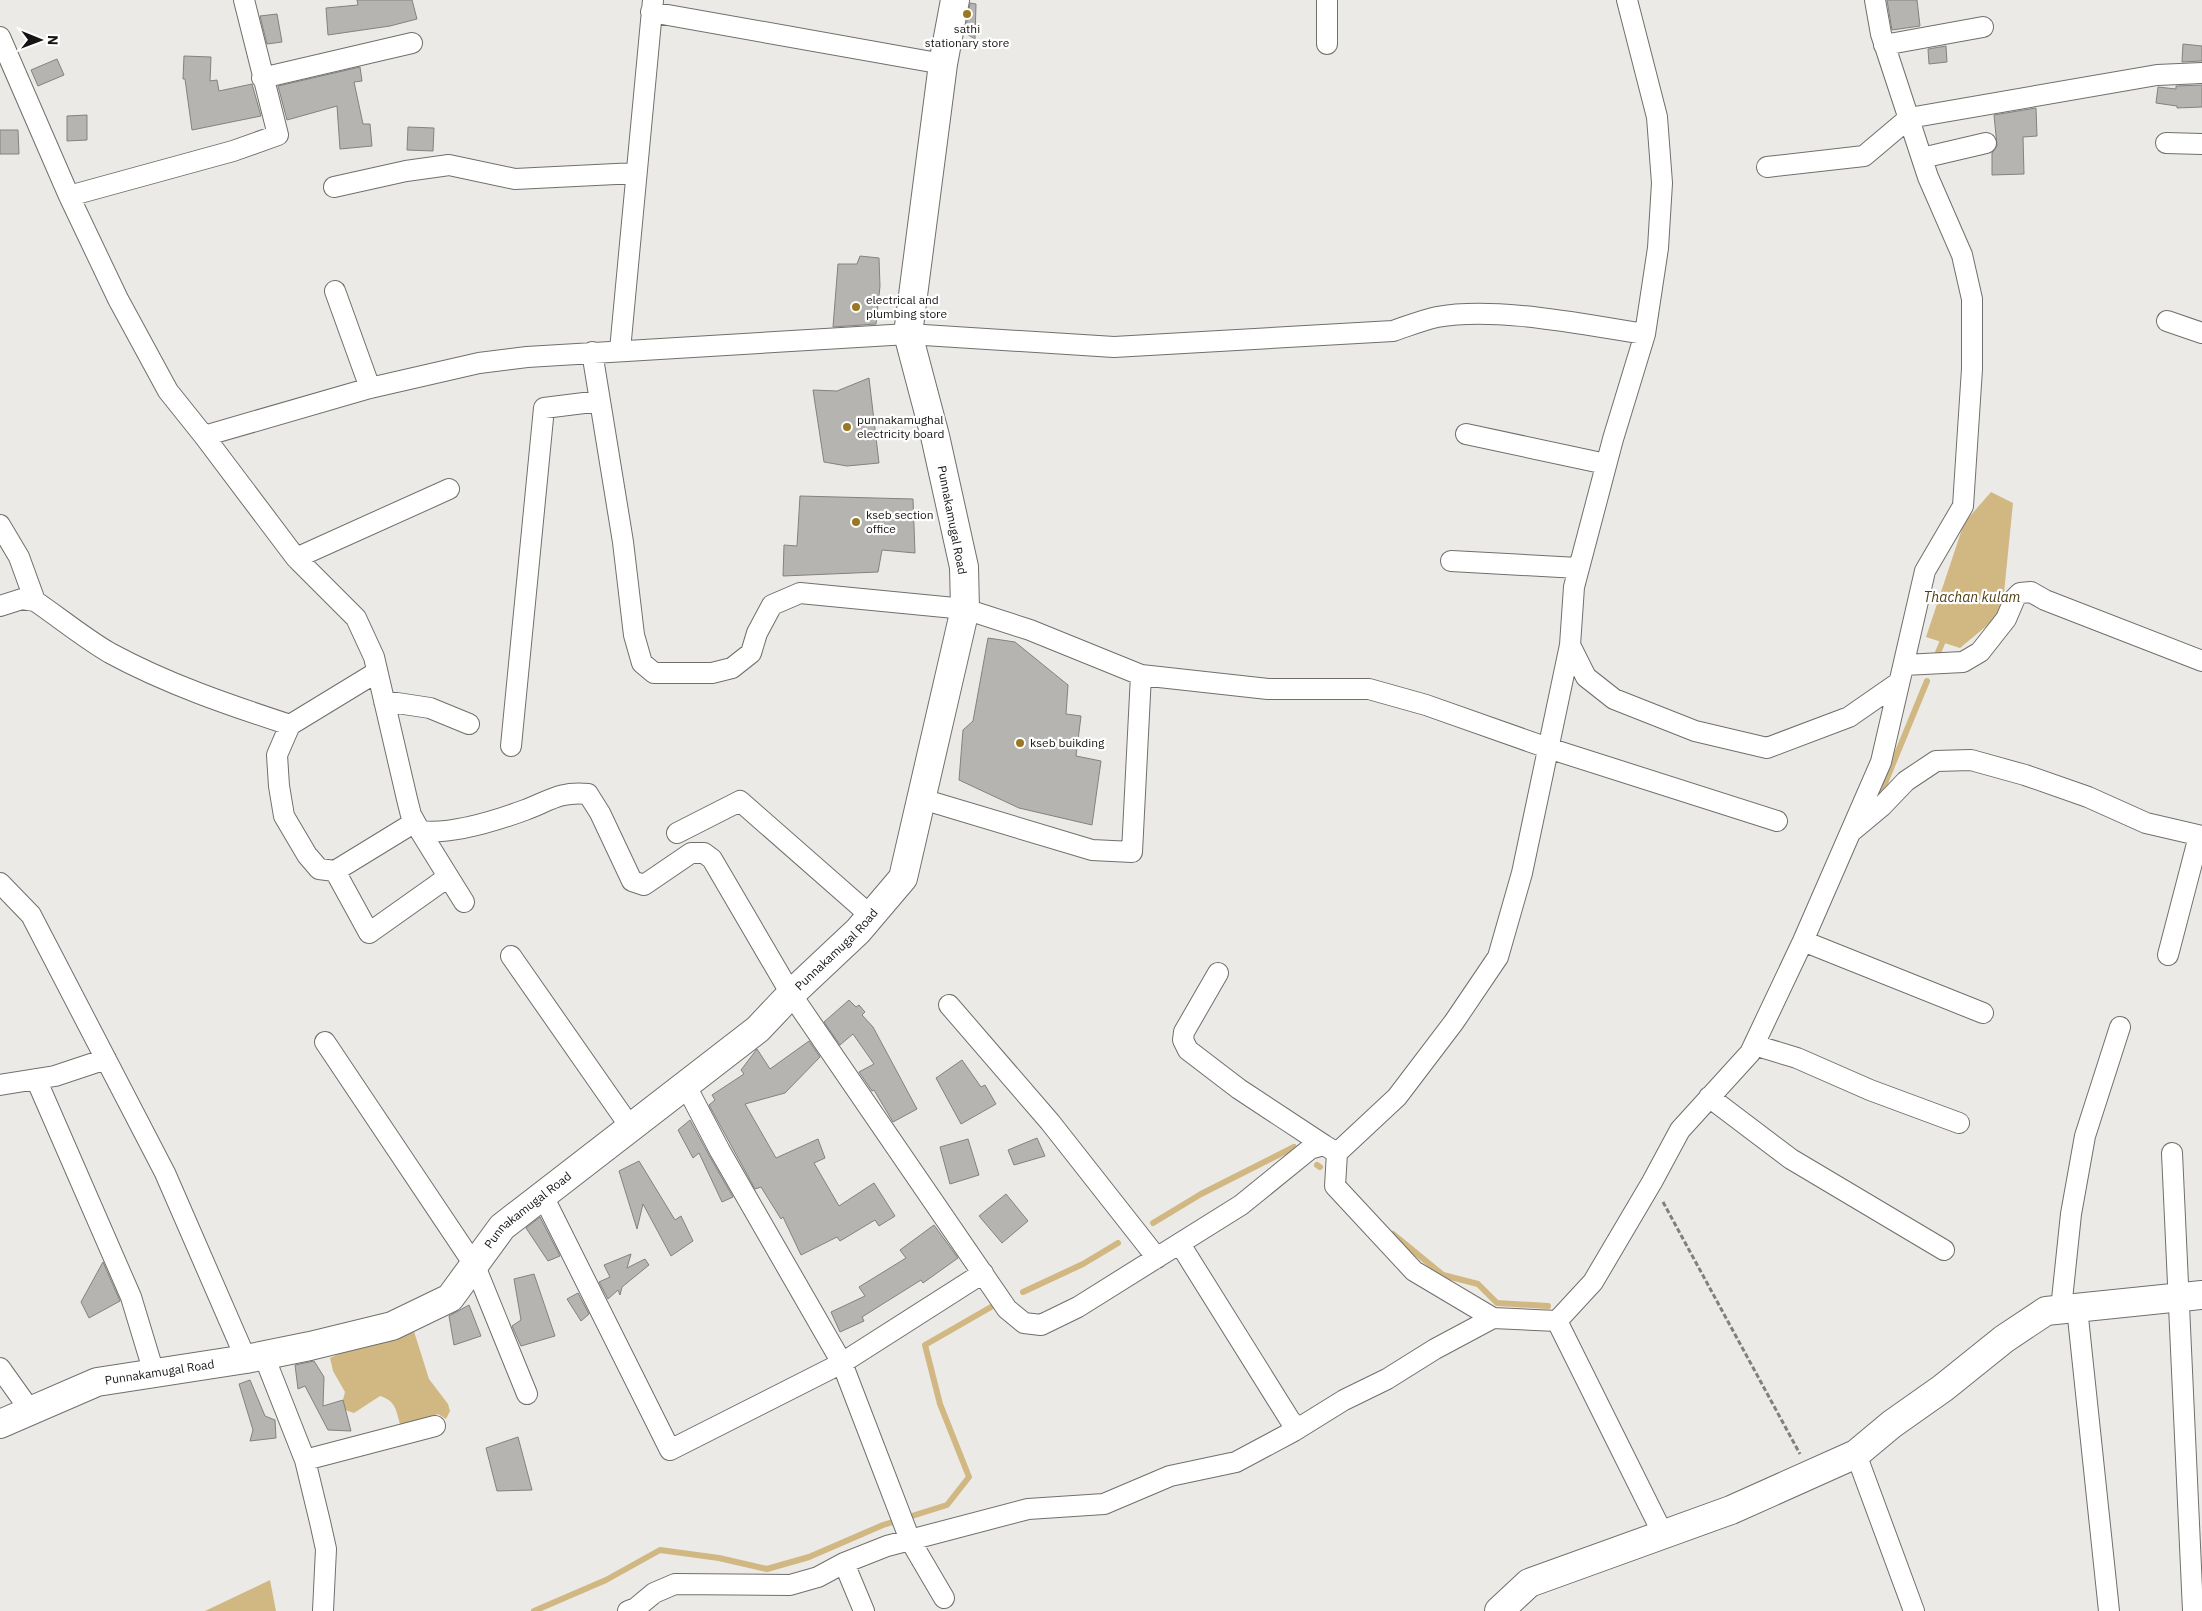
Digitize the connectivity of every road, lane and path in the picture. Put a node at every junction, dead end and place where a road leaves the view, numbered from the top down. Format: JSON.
{"nodes":[{"id":1,"x":244,"y":0,"type":"edge"},
{"id":2,"x":955,"y":0,"type":"edge"},
{"id":3,"x":1327,"y":0,"type":"edge"},
{"id":4,"x":1627,"y":0,"type":"edge"},
{"id":5,"x":1875,"y":0,"type":"edge"},
{"id":6,"x":652,"y":6,"type":"edge"},
{"id":7,"x":1983,"y":27,"type":"dead end"},
{"id":8,"x":0,"y":37,"type":"edge"},
{"id":9,"x":412,"y":43,"type":"dead end"},
{"id":10,"x":1327,"y":44,"type":"dead end"},
{"id":11,"x":1884,"y":45,"type":"junction"},
{"id":12,"x":943,"y":64,"type":"junction"},
{"id":13,"x":2202,"y":73,"type":"edge"},
{"id":14,"x":262,"y":78,"type":"junction"},
{"id":15,"x":1909,"y":118,"type":"junction"},
{"id":16,"x":1986,"y":143,"type":"dead end"},
{"id":17,"x":2166,"y":143,"type":"dead end"},
{"id":18,"x":2202,"y":144,"type":"edge"},
{"id":19,"x":1922,"y":158,"type":"junction"},
{"id":20,"x":1767,"y":167,"type":"dead end"},
{"id":21,"x":636,"y":173,"type":"junction"},
{"id":22,"x":334,"y":187,"type":"dead end"},
{"id":23,"x":69,"y":196,"type":"junction"},
{"id":24,"x":335,"y":290,"type":"dead end"},
{"id":25,"x":2167,"y":322,"type":"dead end"},
{"id":26,"x":2202,"y":333,"type":"edge"},
{"id":27,"x":908,"y":334,"type":"junction"},
{"id":28,"x":1645,"y":334,"type":"junction"},
{"id":29,"x":620,"y":350,"type":"junction"},
{"id":30,"x":592,"y":352,"type":"junction"},
{"id":31,"x":370,"y":388,"type":"junction"},
{"id":32,"x":600,"y":401,"type":"junction"},
{"id":33,"x":1466,"y":434,"type":"dead end"},
{"id":34,"x":204,"y":436,"type":"junction"},
{"id":35,"x":1606,"y":464,"type":"junction"},
{"id":36,"x":449,"y":488,"type":"dead end"},
{"id":37,"x":0,"y":525,"type":"edge"},
{"id":38,"x":296,"y":558,"type":"junction"},
{"id":39,"x":1451,"y":561,"type":"dead end"},
{"id":40,"x":1578,"y":568,"type":"junction"},
{"id":41,"x":35,"y":601,"type":"junction"},
{"id":42,"x":0,"y":606,"type":"edge"},
{"id":43,"x":965,"y":609,"type":"junction"},
{"id":44,"x":1570,"y":645,"type":"junction"},
{"id":45,"x":2202,"y":661,"type":"edge"},
{"id":46,"x":378,"y":672,"type":"junction"},
{"id":47,"x":1901,"y":674,"type":"junction"},
{"id":48,"x":1142,"y":676,"type":"junction"},
{"id":49,"x":384,"y":701,"type":"junction"},
{"id":50,"x":469,"y":724,"type":"dead end"},
{"id":51,"x":290,"y":726,"type":"junction"},
{"id":52,"x":511,"y":746,"type":"dead end"},
{"id":53,"x":1548,"y":748,"type":"junction"},
{"id":54,"x":922,"y":799,"type":"junction"},
{"id":55,"x":1777,"y":821,"type":"dead end"},
{"id":56,"x":418,"y":827,"type":"junction"},
{"id":57,"x":677,"y":833,"type":"dead end"},
{"id":58,"x":1849,"y":833,"type":"junction"},
{"id":59,"x":2201,"y":836,"type":"edge"},
{"id":60,"x":335,"y":871,"type":"junction"},
{"id":61,"x":448,"y":877,"type":"junction"},
{"id":62,"x":0,"y":883,"type":"edge"},
{"id":63,"x":464,"y":902,"type":"dead end"},
{"id":64,"x":871,"y":916,"type":"junction"},
{"id":65,"x":1803,"y":941,"type":"junction"},
{"id":66,"x":2168,"y":955,"type":"dead end"},
{"id":67,"x":511,"y":956,"type":"dead end"},
{"id":68,"x":1218,"y":973,"type":"dead end"},
{"id":69,"x":791,"y":994,"type":"junction"},
{"id":70,"x":950,"y":1004,"type":"dead end"},
{"id":71,"x":1982,"y":1013,"type":"dead end"},
{"id":72,"x":2120,"y":1027,"type":"dead end"},
{"id":73,"x":325,"y":1042,"type":"dead end"},
{"id":74,"x":1754,"y":1045,"type":"junction"},
{"id":75,"x":106,"y":1059,"type":"junction"},
{"id":76,"x":36,"y":1079,"type":"junction"},
{"id":77,"x":0,"y":1084,"type":"edge"},
{"id":78,"x":686,"y":1086,"type":"junction"},
{"id":79,"x":1709,"y":1098,"type":"junction"},
{"id":80,"x":1959,"y":1123,"type":"dead end"},
{"id":81,"x":631,"y":1128,"type":"junction"},
{"id":82,"x":1331,"y":1149,"type":"junction"},
{"id":83,"x":2172,"y":1153,"type":"dead end"},
{"id":84,"x":1652,"y":1182,"type":"junction"},
{"id":85,"x":542,"y":1194,"type":"junction"},
{"id":86,"x":1180,"y":1244,"type":"junction"},
{"id":87,"x":1944,"y":1250,"type":"dead end"},
{"id":88,"x":1157,"y":1258,"type":"junction"},
{"id":89,"x":475,"y":1266,"type":"junction"},
{"id":90,"x":983,"y":1273,"type":"junction"},
{"id":91,"x":2190,"y":1296,"type":"edge"},
{"id":92,"x":2069,"y":1309,"type":"junction"},
{"id":93,"x":1493,"y":1318,"type":"junction"},
{"id":94,"x":1556,"y":1321,"type":"junction"},
{"id":95,"x":255,"y":1357,"type":"junction"},
{"id":96,"x":842,"y":1363,"type":"junction"},
{"id":97,"x":0,"y":1368,"type":"edge"},
{"id":98,"x":154,"y":1374,"type":"junction"},
{"id":99,"x":527,"y":1394,"type":"dead end"},
{"id":100,"x":30,"y":1410,"type":"junction"},
{"id":101,"x":0,"y":1424,"type":"edge"},
{"id":102,"x":435,"y":1426,"type":"dead end"},
{"id":103,"x":1298,"y":1428,"type":"junction"},
{"id":104,"x":1856,"y":1454,"type":"junction"},
{"id":105,"x":305,"y":1460,"type":"junction"},
{"id":106,"x":1812,"y":1475,"type":"junction"},
{"id":107,"x":1663,"y":1534,"type":"junction"},
{"id":108,"x":910,"y":1540,"type":"junction"},
{"id":109,"x":844,"y":1563,"type":"junction"},
{"id":110,"x":944,"y":1598,"type":"dead end"},
{"id":111,"x":323,"y":1611,"type":"edge"},
{"id":112,"x":628,"y":1611,"type":"edge"},
{"id":113,"x":864,"y":1611,"type":"edge"},
{"id":114,"x":1499,"y":1611,"type":"edge"},
{"id":115,"x":1914,"y":1611,"type":"edge"},
{"id":116,"x":2109,"y":1611,"type":"edge"},
{"id":117,"x":2193,"y":1611,"type":"edge"}],
"edges":[{"from":1,"to":14,"type":"street"},
{"from":2,"to":12,"type":"street","name":"Punnakamugal Road"},
{"from":3,"to":10,"type":"street"},
{"from":4,"to":28,"type":"street"},
{"from":5,"to":11,"type":"street"},
{"from":6,"to":12,"type":"street"},
{"from":6,"to":21,"type":"street"},
{"from":7,"to":11,"type":"street"},
{"from":8,"to":23,"type":"street"},
{"from":9,"to":14,"type":"street"},
{"from":11,"to":15,"type":"street"},
{"from":12,"to":27,"type":"street","name":"Punnakamugal Road"},
{"from":13,"to":15,"type":"street"},
{"from":14,"to":23,"type":"street"},
{"from":15,"to":19,"type":"street"},
{"from":15,"to":20,"type":"street"},
{"from":16,"to":19,"type":"street"},
{"from":17,"to":18,"type":"street"},
{"from":19,"to":47,"type":"street"},
{"from":21,"to":22,"type":"street"},
{"from":21,"to":29,"type":"street"},
{"from":23,"to":34,"type":"street"},
{"from":24,"to":31,"type":"street"},
{"from":25,"to":26,"type":"street"},
{"from":27,"to":28,"type":"street"},
{"from":27,"to":29,"type":"street"},
{"from":27,"to":43,"type":"street","name":"Punnakamugal Road"},
{"from":28,"to":35,"type":"street"},
{"from":29,"to":30,"type":"street"},
{"from":30,"to":31,"type":"street"},
{"from":30,"to":32,"type":"street"},
{"from":31,"to":34,"type":"street"},
{"from":32,"to":43,"type":"street"},
{"from":32,"to":52,"type":"street"},
{"from":33,"to":35,"type":"street"},
{"from":34,"to":38,"type":"street"},
{"from":35,"to":40,"type":"street"},
{"from":36,"to":38,"type":"street"},
{"from":37,"to":41,"type":"street"},
{"from":38,"to":46,"type":"street"},
{"from":39,"to":40,"type":"street"},
{"from":40,"to":44,"type":"street"},
{"from":41,"to":42,"type":"street"},
{"from":41,"to":51,"type":"street"},
{"from":43,"to":48,"type":"street"},
{"from":43,"to":54,"type":"street","name":"Punnakamugal Road"},
{"from":44,"to":47,"type":"street"},
{"from":44,"to":53,"type":"street"},
{"from":45,"to":47,"type":"street"},
{"from":46,"to":49,"type":"street"},
{"from":46,"to":51,"type":"street"},
{"from":47,"to":58,"type":"street"},
{"from":48,"to":53,"type":"street"},
{"from":48,"to":54,"type":"street"},
{"from":49,"to":50,"type":"street"},
{"from":49,"to":56,"type":"street"},
{"from":51,"to":60,"type":"street"},
{"from":53,"to":55,"type":"street"},
{"from":53,"to":82,"type":"street"},
{"from":54,"to":64,"type":"street","name":"Punnakamugal Road"},
{"from":56,"to":60,"type":"street"},
{"from":56,"to":61,"type":"street"},
{"from":56,"to":69,"type":"street"},
{"from":57,"to":64,"type":"street"},
{"from":58,"to":59,"type":"street"},
{"from":58,"to":65,"type":"street"},
{"from":59,"to":66,"type":"street"},
{"from":60,"to":61,"type":"street"},
{"from":61,"to":63,"type":"street"},
{"from":62,"to":75,"type":"street"},
{"from":64,"to":69,"type":"street","name":"Punnakamugal Road"},
{"from":65,"to":71,"type":"street"},
{"from":65,"to":74,"type":"street"},
{"from":67,"to":81,"type":"street"},
{"from":68,"to":82,"type":"street"},
{"from":69,"to":78,"type":"street","name":"Punnakamugal Road"},
{"from":69,"to":90,"type":"street"},
{"from":70,"to":88,"type":"street"},
{"from":72,"to":92,"type":"street"},
{"from":73,"to":89,"type":"street"},
{"from":74,"to":79,"type":"street"},
{"from":74,"to":80,"type":"street"},
{"from":75,"to":76,"type":"street"},
{"from":75,"to":95,"type":"street"},
{"from":76,"to":77,"type":"street"},
{"from":76,"to":98,"type":"street"},
{"from":78,"to":81,"type":"street","name":"Punnakamugal Road"},
{"from":78,"to":96,"type":"street"},
{"from":79,"to":84,"type":"street"},
{"from":79,"to":87,"type":"street"},
{"from":81,"to":85,"type":"street","name":"Punnakamugal Road"},
{"from":82,"to":86,"type":"street"},
{"from":82,"to":93,"type":"street"},
{"from":83,"to":91,"type":"street"},
{"from":84,"to":94,"type":"street"},
{"from":84,"to":106,"type":"path"},
{"from":85,"to":89,"type":"street","name":"Punnakamugal Road"},
{"from":85,"to":96,"type":"street"},
{"from":86,"to":88,"type":"street"},
{"from":86,"to":103,"type":"street"},
{"from":88,"to":90,"type":"street"},
{"from":89,"to":95,"type":"street","name":"Punnakamugal Road"},
{"from":89,"to":99,"type":"street"},
{"from":90,"to":96,"type":"street"},
{"from":91,"to":92,"type":"street"},
{"from":91,"to":117,"type":"street"},
{"from":92,"to":104,"type":"street"},
{"from":92,"to":116,"type":"street"},
{"from":93,"to":94,"type":"street"},
{"from":93,"to":103,"type":"street"},
{"from":94,"to":107,"type":"street"},
{"from":95,"to":98,"type":"street","name":"Punnakamugal Road"},
{"from":95,"to":105,"type":"street"},
{"from":96,"to":108,"type":"street"},
{"from":97,"to":100,"type":"street"},
{"from":98,"to":100,"type":"street","name":"Punnakamugal Road"},
{"from":100,"to":101,"type":"street","name":"Punnakamugal Road"},
{"from":102,"to":105,"type":"street"},
{"from":103,"to":108,"type":"street"},
{"from":104,"to":106,"type":"street"},
{"from":104,"to":115,"type":"street"},
{"from":105,"to":111,"type":"street"},
{"from":106,"to":107,"type":"street"},
{"from":107,"to":114,"type":"street"},
{"from":108,"to":109,"type":"street"},
{"from":108,"to":110,"type":"street"},
{"from":109,"to":112,"type":"street"},
{"from":109,"to":113,"type":"street"}]}
